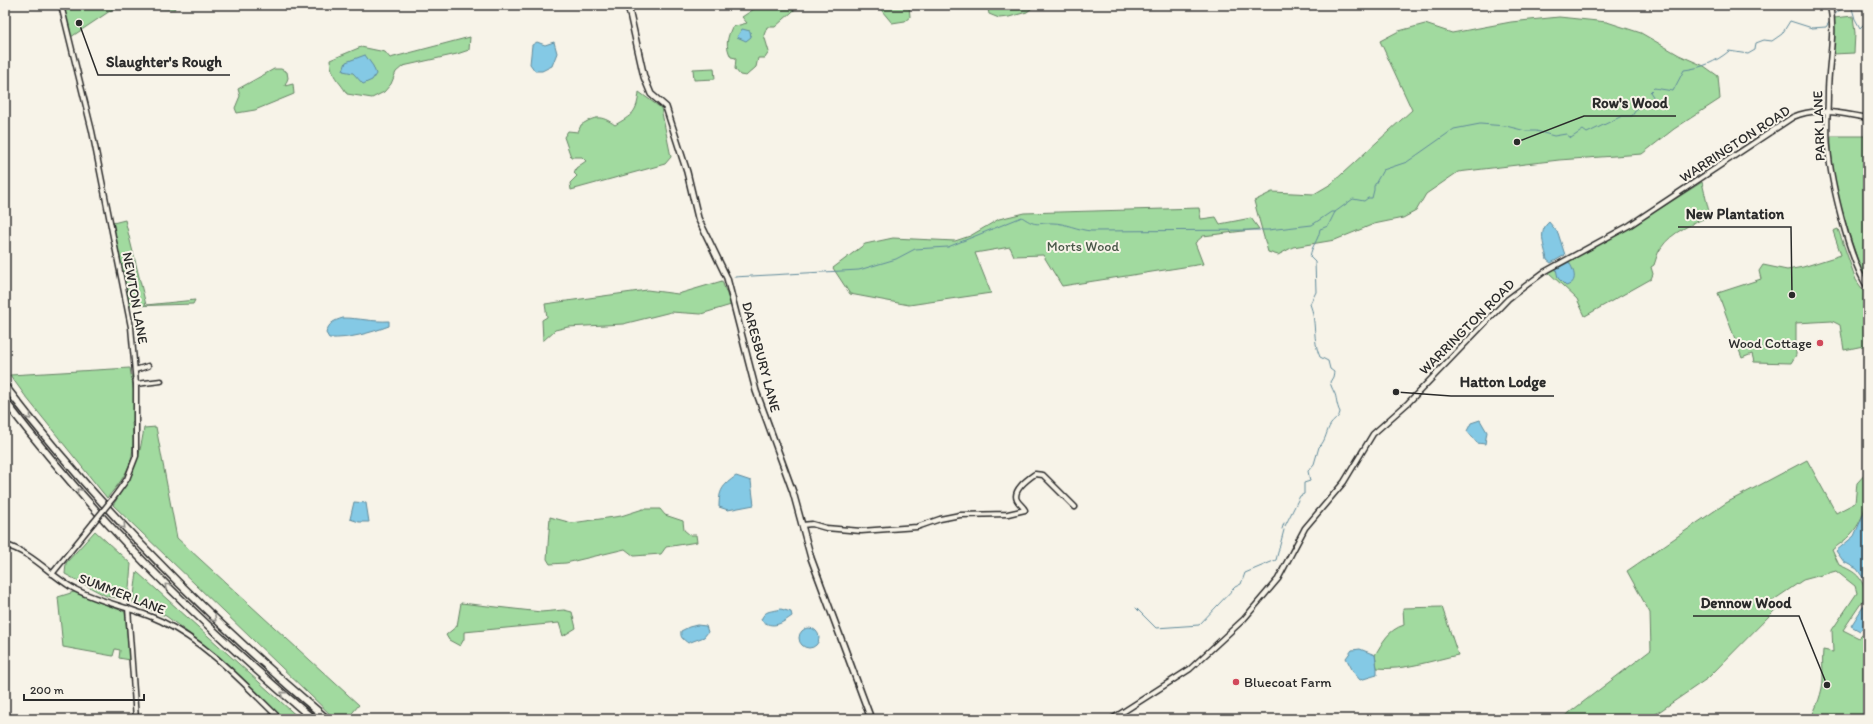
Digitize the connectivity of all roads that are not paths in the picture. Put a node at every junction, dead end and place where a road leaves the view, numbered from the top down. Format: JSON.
{"nodes":[{"id":1,"x":61,"y":5,"type":"edge"},
{"id":2,"x":628,"y":5,"type":"edge"},
{"id":3,"x":1830,"y":5,"type":"edge"},
{"id":4,"x":1829,"y":112,"type":"junction"},
{"id":5,"x":1868,"y":118,"type":"edge"},
{"id":6,"x":1868,"y":288,"type":"edge"},
{"id":7,"x":148,"y":366,"type":"dead end"},
{"id":8,"x":142,"y":369,"type":"junction"},
{"id":9,"x":135,"y":370,"type":"junction"},
{"id":10,"x":143,"y":374,"type":"dead end"},
{"id":11,"x":161,"y":381,"type":"dead end"},
{"id":12,"x":136,"y":384,"type":"junction"},
{"id":13,"x":5,"y":386,"type":"edge"},
{"id":14,"x":5,"y":401,"type":"edge"},
{"id":15,"x":1075,"y":508,"type":"dead end"},
{"id":16,"x":802,"y":525,"type":"junction"},
{"id":17,"x":5,"y":545,"type":"edge"},
{"id":18,"x":52,"y":574,"type":"junction"},
{"id":19,"x":128,"y":608,"type":"junction"},
{"id":20,"x":136,"y":719,"type":"edge"},
{"id":21,"x":280,"y":719,"type":"edge"},
{"id":22,"x":313,"y":719,"type":"edge"},
{"id":23,"x":327,"y":719,"type":"edge"},
{"id":24,"x":871,"y":719,"type":"edge"},
{"id":25,"x":1112,"y":719,"type":"edge"}],
"edges":[{"from":1,"to":9,"type":"street","name":"NEWTON LANE"},
{"from":2,"to":16,"type":"main road","name":"DARESBURY LANE"},
{"from":3,"to":4,"type":"street","name":"PARK LANE"},
{"from":4,"to":5,"type":"street","name":"WARRINGTON ROAD"},
{"from":4,"to":6,"type":"street","name":"PARK LANE"},
{"from":4,"to":25,"type":"street","name":"WARRINGTON ROAD"},
{"from":7,"to":8,"type":"street"},
{"from":8,"to":9,"type":"street"},
{"from":8,"to":10,"type":"street"},
{"from":9,"to":12,"type":"street","name":"NEWTON LANE"},
{"from":11,"to":12,"type":"street"},
{"from":12,"to":18,"type":"street","name":"NEWTON LANE","bridge":true},
{"from":13,"to":23,"type":"highway","one_way":true},
{"from":22,"to":14,"type":"highway","one_way":true},
{"from":15,"to":16,"type":"street"},
{"from":16,"to":24,"type":"main road","name":"DARESBURY LANE"},
{"from":17,"to":18,"type":"street","name":"SUMMER LANE"},
{"from":18,"to":19,"type":"street","name":"SUMMER LANE"},
{"from":19,"to":20,"type":"street"},
{"from":19,"to":21,"type":"street","name":"SUMMER LANE"}]}
